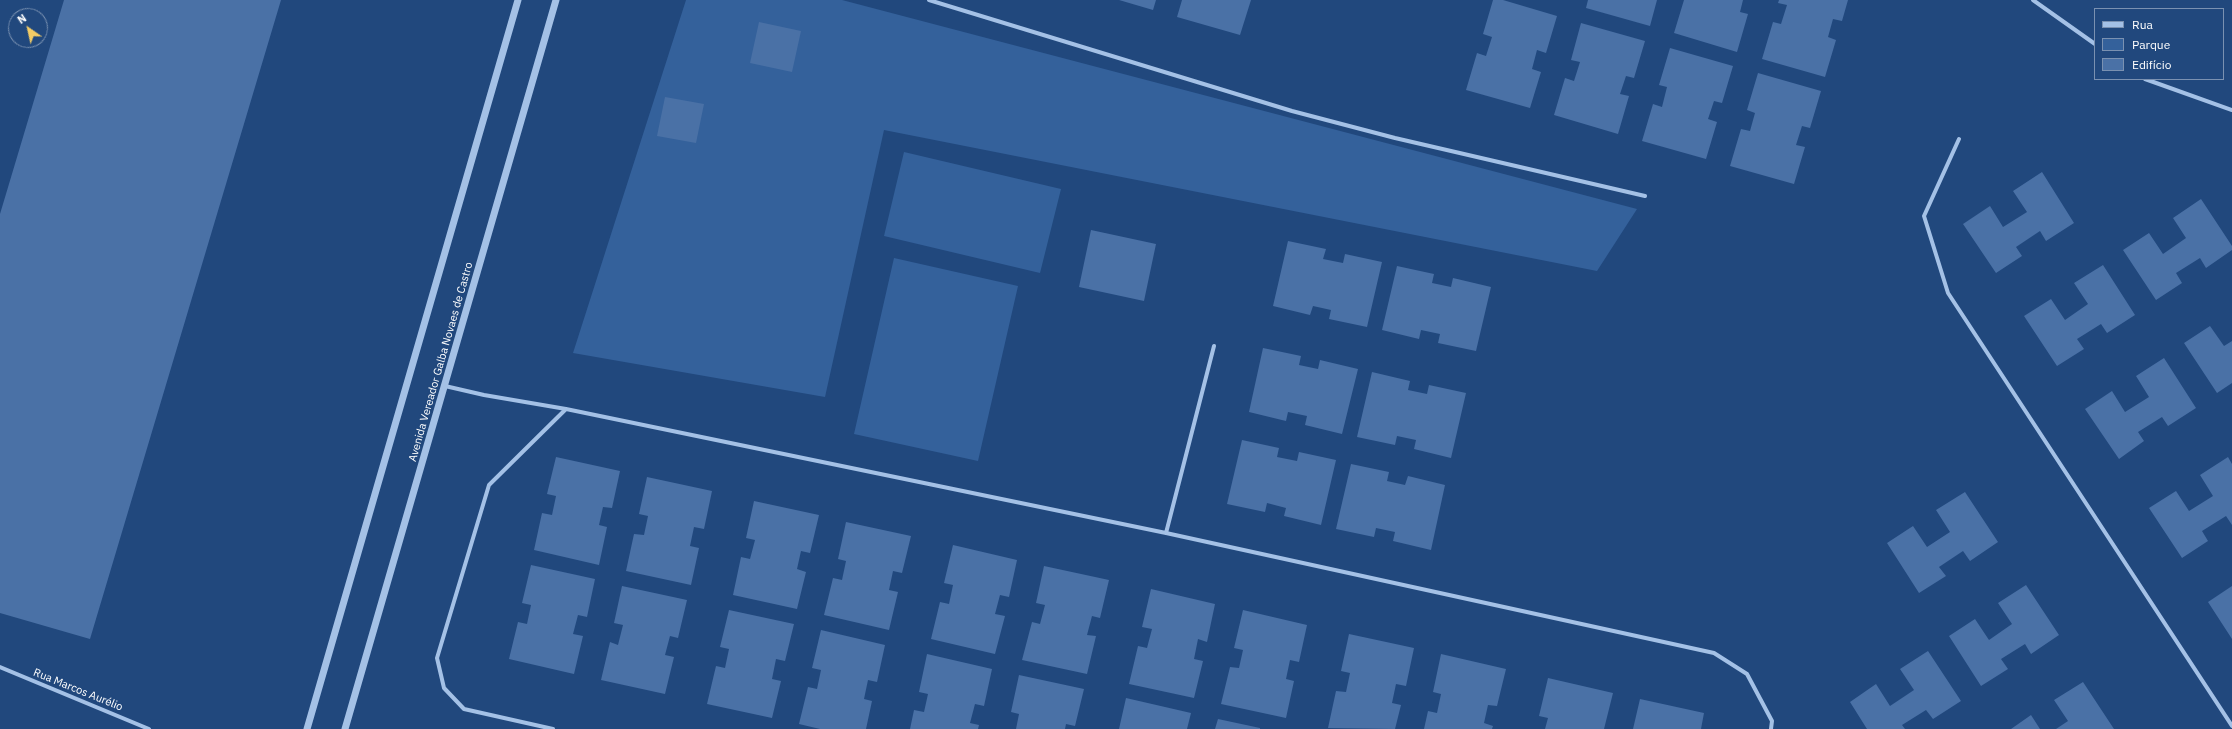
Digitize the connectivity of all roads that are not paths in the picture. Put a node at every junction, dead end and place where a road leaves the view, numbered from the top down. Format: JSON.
{"nodes":[{"id":1,"x":518,"y":0,"type":"edge"},
{"id":2,"x":556,"y":0,"type":"edge"},
{"id":3,"x":929,"y":0,"type":"edge"},
{"id":4,"x":2033,"y":0,"type":"edge"},
{"id":5,"x":2094,"y":43,"type":"edge"},
{"id":6,"x":2148,"y":80,"type":"edge"},
{"id":7,"x":2232,"y":110,"type":"edge"},
{"id":8,"x":1959,"y":139,"type":"dead end"},
{"id":9,"x":1645,"y":196,"type":"dead end"},
{"id":10,"x":1214,"y":346,"type":"dead end"},
{"id":11,"x":446,"y":386,"type":"junction"},
{"id":12,"x":566,"y":409,"type":"junction"},
{"id":13,"x":1166,"y":533,"type":"junction"},
{"id":14,"x":0,"y":667,"type":"edge"},
{"id":15,"x":2232,"y":726,"type":"edge"},
{"id":16,"x":149,"y":729,"type":"edge"},
{"id":17,"x":307,"y":729,"type":"edge"},
{"id":18,"x":345,"y":729,"type":"edge"},
{"id":19,"x":553,"y":729,"type":"edge"},
{"id":20,"x":1771,"y":729,"type":"edge"}],
"edges":[{"from":1,"to":17,"type":"street"},
{"from":2,"to":11,"type":"street","name":"Avenida Vereador Galba Novaes de Castro"},
{"from":3,"to":9,"type":"street"},
{"from":4,"to":5,"type":"street"},
{"from":6,"to":7,"type":"street"},
{"from":8,"to":15,"type":"street"},
{"from":10,"to":13,"type":"street"},
{"from":11,"to":12,"type":"street"},
{"from":11,"to":18,"type":"street","name":"Avenida Vereador Galba Novaes de Castro"},
{"from":12,"to":13,"type":"street"},
{"from":12,"to":19,"type":"street"},
{"from":13,"to":20,"type":"street"},
{"from":14,"to":16,"type":"street","name":"Rua Marcos Aurélio"}]}
